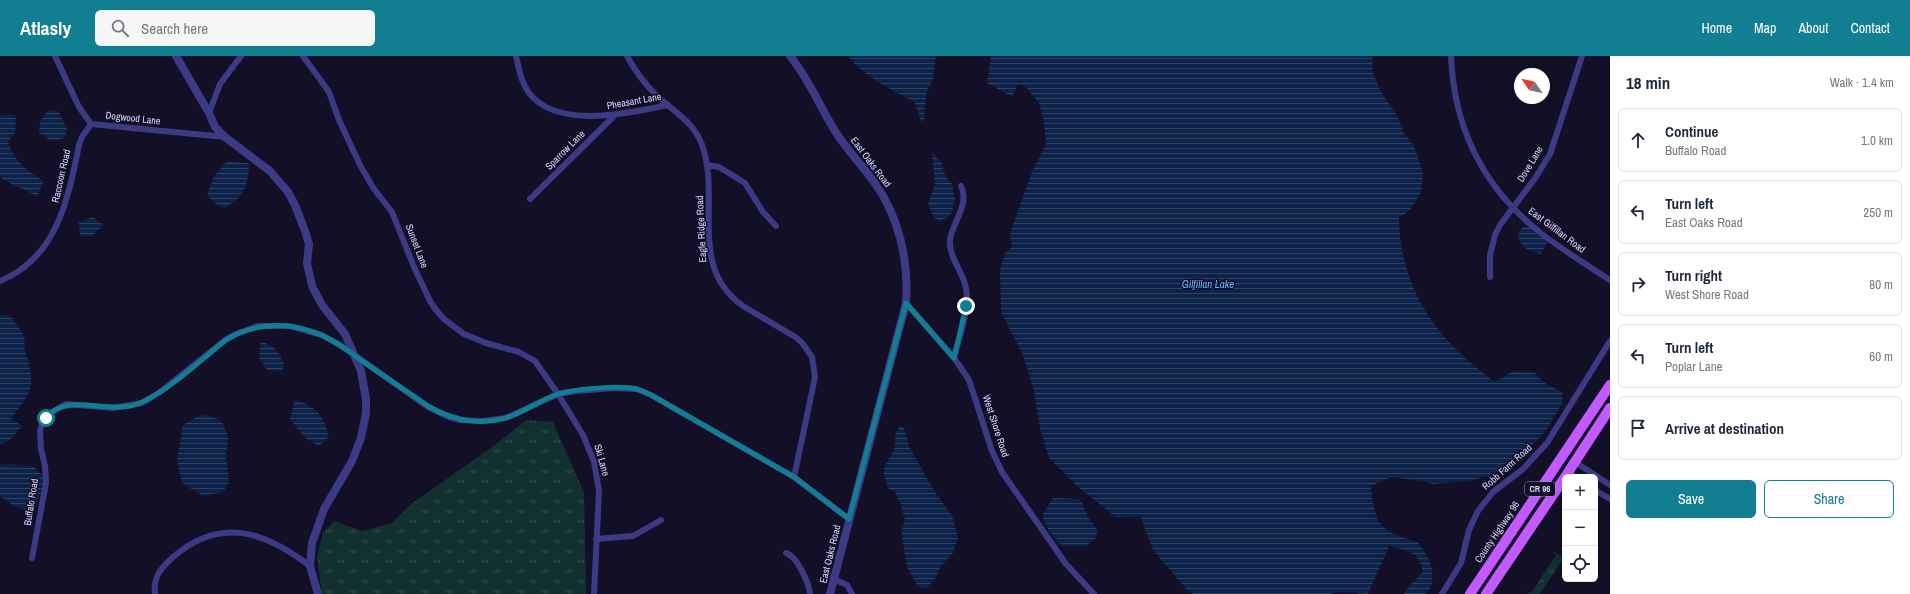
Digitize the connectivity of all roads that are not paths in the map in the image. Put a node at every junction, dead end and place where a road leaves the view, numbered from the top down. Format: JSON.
{"nodes":[{"id":1,"x":55,"y":56,"type":"edge"},
{"id":2,"x":176,"y":56,"type":"edge"},
{"id":3,"x":241,"y":56,"type":"edge"},
{"id":4,"x":303,"y":56,"type":"edge"},
{"id":5,"x":516,"y":56,"type":"edge"},
{"id":6,"x":627,"y":56,"type":"edge"},
{"id":7,"x":790,"y":56,"type":"edge"},
{"id":8,"x":1450,"y":56,"type":"edge"},
{"id":9,"x":1582,"y":56,"type":"edge"},
{"id":10,"x":668,"y":105,"type":"junction"},
{"id":11,"x":209,"y":113,"type":"junction"},
{"id":12,"x":614,"y":116,"type":"junction"},
{"id":13,"x":91,"y":124,"type":"junction"},
{"id":14,"x":225,"y":137,"type":"junction"},
{"id":15,"x":707,"y":165,"type":"junction"},
{"id":16,"x":961,"y":186,"type":"dead end"},
{"id":17,"x":530,"y":199,"type":"dead end"},
{"id":18,"x":1513,"y":208,"type":"junction"},
{"id":19,"x":776,"y":226,"type":"dead end"},
{"id":20,"x":1490,"y":277,"type":"dead end"},
{"id":21,"x":1610,"y":280,"type":"edge"},
{"id":22,"x":0,"y":281,"type":"edge"},
{"id":23,"x":906,"y":303,"type":"junction"},
{"id":24,"x":1610,"y":341,"type":"edge"},
{"id":25,"x":356,"y":357,"type":"junction"},
{"id":26,"x":954,"y":358,"type":"junction"},
{"id":27,"x":1610,"y":385,"type":"edge"},
{"id":28,"x":558,"y":394,"type":"junction"},
{"id":29,"x":1610,"y":408,"type":"edge"},
{"id":30,"x":1575,"y":462,"type":"junction"},
{"id":31,"x":1569,"y":474,"type":"edge"},
{"id":32,"x":794,"y":477,"type":"junction"},
{"id":33,"x":1562,"y":485,"type":"edge"},
{"id":34,"x":1610,"y":485,"type":"edge"},
{"id":35,"x":1598,"y":492,"type":"edge"},
{"id":36,"x":1610,"y":499,"type":"edge"},
{"id":37,"x":849,"y":519,"type":"junction"},
{"id":38,"x":661,"y":520,"type":"dead end"},
{"id":39,"x":596,"y":539,"type":"junction"},
{"id":40,"x":786,"y":553,"type":"dead end"},
{"id":41,"x":32,"y":558,"type":"dead end"},
{"id":42,"x":310,"y":566,"type":"junction"},
{"id":43,"x":834,"y":579,"type":"junction"},
{"id":44,"x":155,"y":594,"type":"edge"},
{"id":45,"x":318,"y":594,"type":"edge"},
{"id":46,"x":594,"y":594,"type":"edge"},
{"id":47,"x":810,"y":594,"type":"edge"},
{"id":48,"x":830,"y":594,"type":"edge"},
{"id":49,"x":852,"y":594,"type":"edge"},
{"id":50,"x":1094,"y":594,"type":"edge"},
{"id":51,"x":1442,"y":594,"type":"edge"},
{"id":52,"x":1470,"y":594,"type":"edge"},
{"id":53,"x":1486,"y":594,"type":"edge"}],
"edges":[{"from":1,"to":13,"type":"street","name":"Dogwood Lane"},
{"from":2,"to":11,"type":"street"},
{"from":3,"to":11,"type":"street"},
{"from":4,"to":28,"type":"street","name":"Sunset Lane"},
{"from":5,"to":12,"type":"street","name":"Pheasant Lane"},
{"from":6,"to":10,"type":"street","name":"Eagle Ridge Road"},
{"from":7,"to":23,"type":"street","name":"East Oaks Road"},
{"from":8,"to":18,"type":"street","name":"East Gilfillan Road"},
{"from":9,"to":18,"type":"street","name":"Dove Lane"},
{"from":10,"to":12,"type":"street","name":"Pheasant Lane"},
{"from":10,"to":15,"type":"street","name":"Eagle Ridge Road"},
{"from":11,"to":14,"type":"street"},
{"from":12,"to":17,"type":"street","name":"Sparrow Lane"},
{"from":13,"to":14,"type":"street","name":"Dogwood Lane"},
{"from":13,"to":22,"type":"street","name":"Raccoon Road"},
{"from":14,"to":25,"type":"street"},
{"from":15,"to":19,"type":"street"},
{"from":15,"to":32,"type":"street","name":"Eagle Ridge Road"},
{"from":16,"to":26,"type":"street"},
{"from":18,"to":20,"type":"street","name":"Dove Lane"},
{"from":18,"to":21,"type":"street","name":"East Gilfillan Road"},
{"from":23,"to":26,"type":"street","name":"West Shore Road"},
{"from":23,"to":37,"type":"street","name":"East Oaks Road"},
{"from":24,"to":51,"type":"street","name":"Robb Farm Road"},
{"from":25,"to":28,"type":"street","name":"Buffalo Road"},
{"from":25,"to":41,"type":"street","name":"Buffalo Road"},
{"from":25,"to":42,"type":"street"},
{"from":26,"to":50,"type":"street","name":"West Shore Road"},
{"from":27,"to":52,"type":"main road","name":"County Highway 96","number":"CR 96"},
{"from":28,"to":32,"type":"street","name":"Buffalo Road"},
{"from":28,"to":39,"type":"street","name":"Ski Lane"},
{"from":29,"to":30,"type":"main road","number":"CR 96"},
{"from":30,"to":31,"type":"main road","number":"CR 96"},
{"from":30,"to":34,"type":"street"},
{"from":32,"to":37,"type":"street","name":"Buffalo Road"},
{"from":33,"to":53,"type":"main road","number":"CR 96"},
{"from":35,"to":36,"type":"street"},
{"from":37,"to":43,"type":"street","name":"East Oaks Road"},
{"from":38,"to":39,"type":"street"},
{"from":39,"to":46,"type":"street","name":"Ski Lane"},
{"from":40,"to":47,"type":"street"},
{"from":42,"to":44,"type":"street"},
{"from":42,"to":45,"type":"street"},
{"from":43,"to":48,"type":"street","name":"East Oaks Road"},
{"from":43,"to":49,"type":"street"}]}
